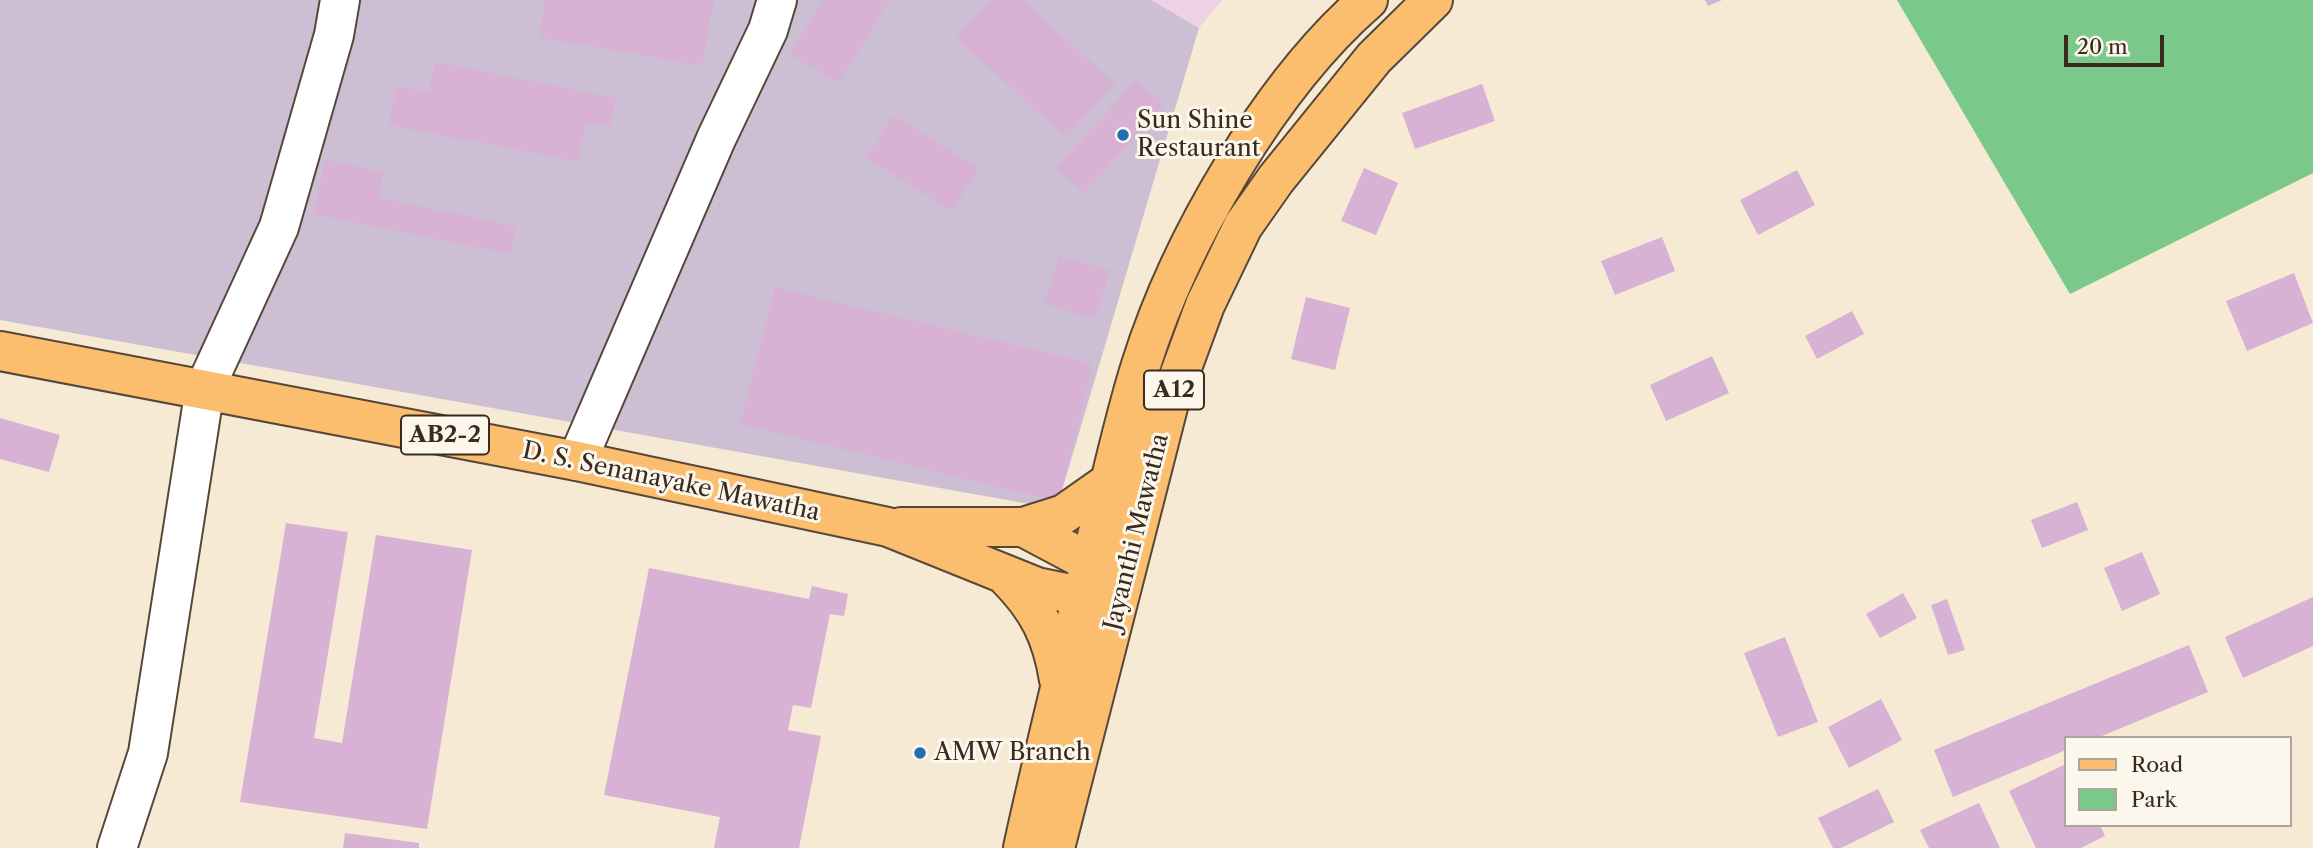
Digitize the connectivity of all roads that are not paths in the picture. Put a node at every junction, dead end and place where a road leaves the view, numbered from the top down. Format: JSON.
{"nodes":[{"id":1,"x":340,"y":0,"type":"edge"},
{"id":2,"x":777,"y":0,"type":"edge"},
{"id":3,"x":1368,"y":0,"type":"edge"},
{"id":4,"x":1433,"y":0,"type":"edge"},
{"id":5,"x":0,"y":351,"type":"edge"},
{"id":6,"x":205,"y":388,"type":"junction"},
{"id":7,"x":577,"y":461,"type":"junction"},
{"id":8,"x":1111,"y":481,"type":"junction"},
{"id":9,"x":888,"y":527,"type":"junction"},
{"id":10,"x":1023,"y":527,"type":"junction"},
{"id":11,"x":1006,"y":576,"type":"junction"},
{"id":12,"x":1104,"y":583,"type":"junction"},
{"id":13,"x":1059,"y":680,"type":"junction"},
{"id":14,"x":117,"y":848,"type":"edge"},
{"id":15,"x":1023,"y":848,"type":"edge"},
{"id":16,"x":1055,"y":848,"type":"edge"}],
"edges":[{"from":1,"to":6,"type":"street"},
{"from":2,"to":7,"type":"street"},
{"from":3,"to":8,"type":"main road","name":"Jayanthi Mawatha","number":"A12"},
{"from":4,"to":12,"type":"main road","name":"Jayanthi Mawatha","number":"A12"},
{"from":5,"to":6,"type":"main road","name":"D. S. Senanayake Mawatha","number":"AB2-2"},
{"from":6,"to":7,"type":"main road","name":"D. S. Senanayake Mawatha","number":"AB2-2"},
{"from":6,"to":14,"type":"street"},
{"from":7,"to":9,"type":"main road","name":"D. S. Senanayake Mawatha","number":"AB2-2"},
{"from":8,"to":10,"type":"main road"},
{"from":8,"to":12,"type":"main road","name":"Jayanthi Mawatha","number":"A12"},
{"from":9,"to":10,"type":"main road","name":"D. S. Senanayake Mawatha","number":"AB2-2"},
{"from":9,"to":11,"type":"main road","name":"D. S. Senanayake Mawatha","number":"AB2-2"},
{"from":10,"to":12,"type":"main road","name":"D. S. Senanayake Mawatha","number":"AB2-2"},
{"from":11,"to":12,"type":"main road","name":"D. S. Senanayake Mawatha","number":"AB2-2"},
{"from":11,"to":13,"type":"main road"},
{"from":12,"to":13,"type":"main road","name":"Jayanthi Mawatha","number":"A12"},
{"from":12,"to":16,"type":"main road","name":"Jayanthi Mawatha","number":"A12"},
{"from":13,"to":15,"type":"main road","name":"Jayanthi Mawatha","number":"A12"}]}
